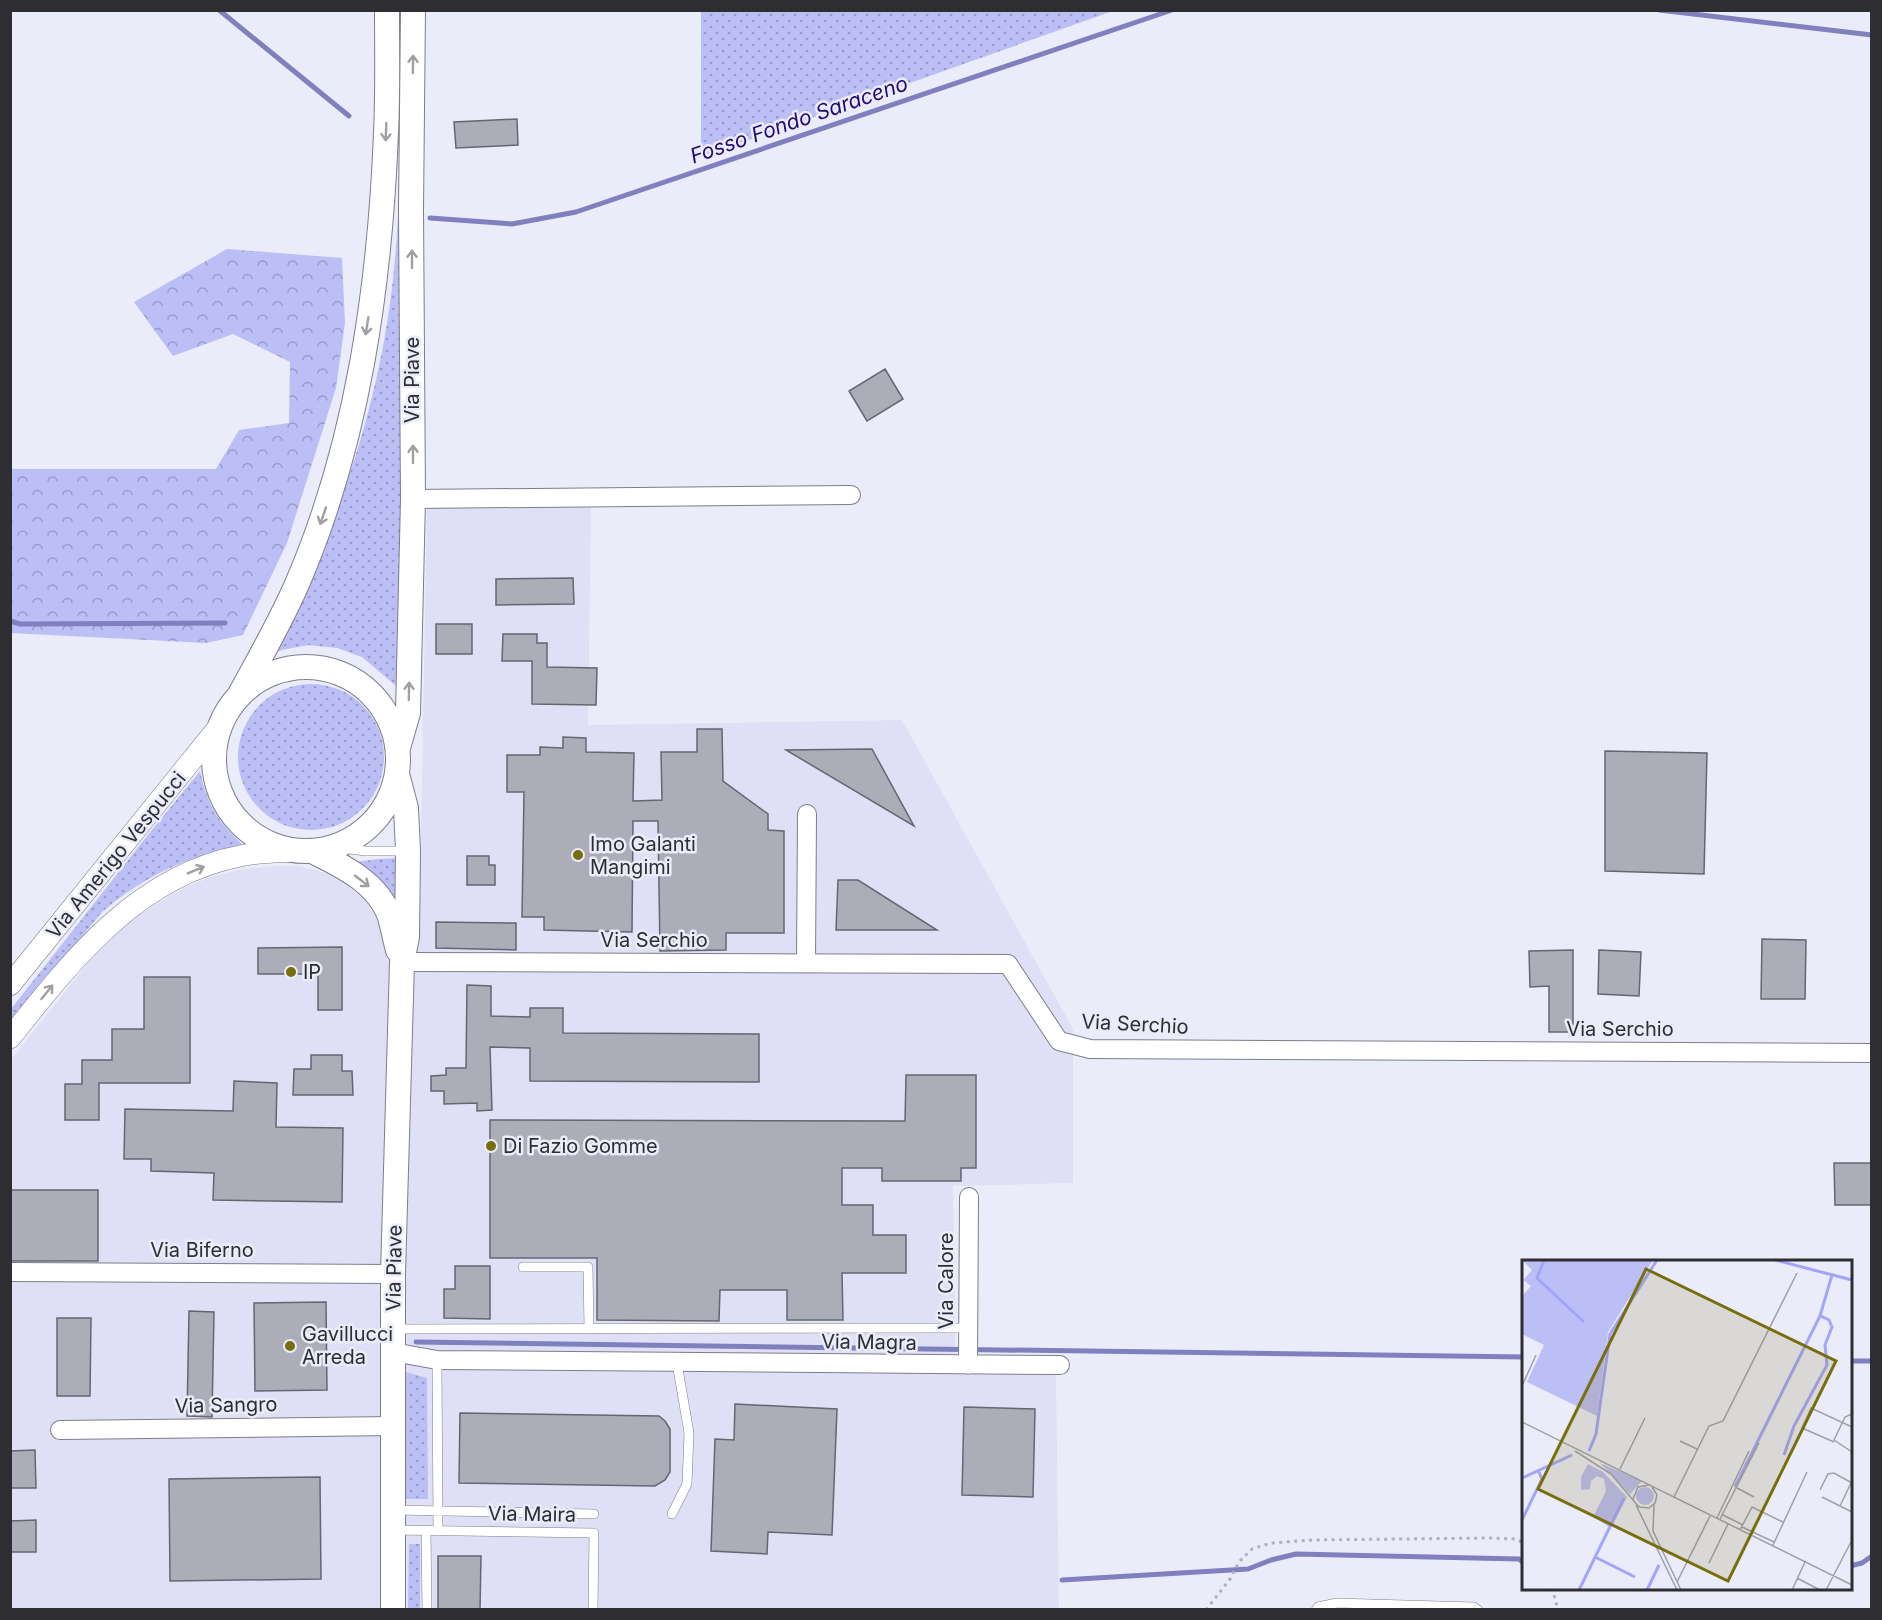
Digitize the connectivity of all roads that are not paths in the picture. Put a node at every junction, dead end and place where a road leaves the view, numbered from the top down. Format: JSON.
{"nodes":[{"id":1,"x":387,"y":10,"type":"edge"},
{"id":2,"x":413,"y":10,"type":"edge"},
{"id":3,"x":851,"y":495,"type":"dead end"},
{"id":4,"x":413,"y":499,"type":"junction"},
{"id":5,"x":239,"y":696,"type":"junction"},
{"id":6,"x":221,"y":724,"type":"junction"},
{"id":7,"x":398,"y":748,"type":"junction"},
{"id":8,"x":398,"y":774,"type":"junction"},
{"id":9,"x":807,"y":814,"type":"dead end"},
{"id":10,"x":336,"y":846,"type":"junction"},
{"id":11,"x":304,"y":851,"type":"junction"},
{"id":12,"x":408,"y":851,"type":"junction"},
{"id":13,"x":402,"y":962,"type":"junction"},
{"id":14,"x":806,"y":962,"type":"junction"},
{"id":15,"x":10,"y":985,"type":"edge"},
{"id":16,"x":10,"y":1038,"type":"edge"},
{"id":17,"x":1872,"y":1053,"type":"edge"},
{"id":18,"x":969,"y":1197,"type":"dead end"},
{"id":19,"x":523,"y":1267,"type":"dead end"},
{"id":20,"x":10,"y":1272,"type":"edge"},
{"id":21,"x":393,"y":1274,"type":"junction"},
{"id":22,"x":968,"y":1328,"type":"junction"},
{"id":23,"x":589,"y":1329,"type":"junction"},
{"id":24,"x":393,"y":1341,"type":"junction"},
{"id":25,"x":437,"y":1360,"type":"junction"},
{"id":26,"x":676,"y":1363,"type":"junction"},
{"id":27,"x":968,"y":1365,"type":"junction"},
{"id":28,"x":1060,"y":1365,"type":"dead end"},
{"id":29,"x":393,"y":1426,"type":"junction"},
{"id":30,"x":60,"y":1430,"type":"dead end"},
{"id":31,"x":438,"y":1511,"type":"junction"},
{"id":32,"x":594,"y":1514,"type":"dead end"},
{"id":33,"x":672,"y":1514,"type":"dead end"},
{"id":34,"x":393,"y":1520,"type":"junction"},
{"id":35,"x":426,"y":1531,"type":"junction"},
{"id":36,"x":438,"y":1531,"type":"junction"},
{"id":37,"x":393,"y":1610,"type":"edge"},
{"id":38,"x":427,"y":1610,"type":"edge"},
{"id":39,"x":593,"y":1610,"type":"edge"},
{"id":40,"x":1316,"y":1610,"type":"edge"},
{"id":41,"x":1478,"y":1610,"type":"edge"}],
"edges":[{"from":1,"to":5,"type":"main road","one_way":true},
{"from":4,"to":2,"type":"main road","name":"Via Piave","one_way":true},
{"from":3,"to":4,"type":"street"},
{"from":7,"to":4,"type":"main road","name":"Via Piave","one_way":true},
{"from":5,"to":6,"type":"main road"},
{"from":5,"to":7,"type":"main road"},
{"from":6,"to":11,"type":"main road"},
{"from":6,"to":15,"type":"street","name":"Via Amerigo Vespucci"},
{"from":7,"to":8,"type":"main road"},
{"from":8,"to":10,"type":"main road"},
{"from":8,"to":12,"type":"main road","name":"Via Piave"},
{"from":9,"to":14,"type":"street"},
{"from":10,"to":11,"type":"main road"},
{"from":10,"to":12,"type":"lane"},
{"from":11,"to":13,"type":"main road","name":"Via Piave","one_way":true},
{"from":16,"to":11,"type":"street","name":"Via Amerigo Vespucci","one_way":true},
{"from":12,"to":13,"type":"main road","name":"Via Piave"},
{"from":13,"to":14,"type":"street","name":"Via Serchio"},
{"from":13,"to":21,"type":"main road","name":"Via Piave"},
{"from":14,"to":17,"type":"street","name":"Via Serchio"},
{"from":18,"to":22,"type":"street","name":"Via Calore"},
{"from":19,"to":23,"type":"lane"},
{"from":20,"to":21,"type":"street","name":"Via Biferno"},
{"from":21,"to":24,"type":"main road","name":"Via Piave"},
{"from":22,"to":23,"type":"lane"},
{"from":22,"to":27,"type":"street","name":"Via Calore"},
{"from":23,"to":24,"type":"lane"},
{"from":24,"to":25,"type":"street","name":"Via Magra"},
{"from":24,"to":29,"type":"main road","name":"Via Piave"},
{"from":25,"to":26,"type":"street","name":"Via Magra"},
{"from":25,"to":31,"type":"lane"},
{"from":26,"to":27,"type":"street","name":"Via Magra"},
{"from":26,"to":33,"type":"lane"},
{"from":27,"to":28,"type":"street","name":"Via Magra"},
{"from":29,"to":30,"type":"street","name":"Via Sangro"},
{"from":29,"to":34,"type":"main road","name":"Via Piave"},
{"from":31,"to":32,"type":"lane"},
{"from":31,"to":34,"type":"lane"},
{"from":31,"to":36,"type":"lane"},
{"from":34,"to":35,"type":"lane","name":"Via Maira"},
{"from":34,"to":37,"type":"main road","name":"Via Piave"},
{"from":35,"to":36,"type":"lane","name":"Via Maira"},
{"from":35,"to":38,"type":"lane"},
{"from":36,"to":39,"type":"lane","name":"Via Maira"},
{"from":40,"to":41,"type":"lane"}]}
